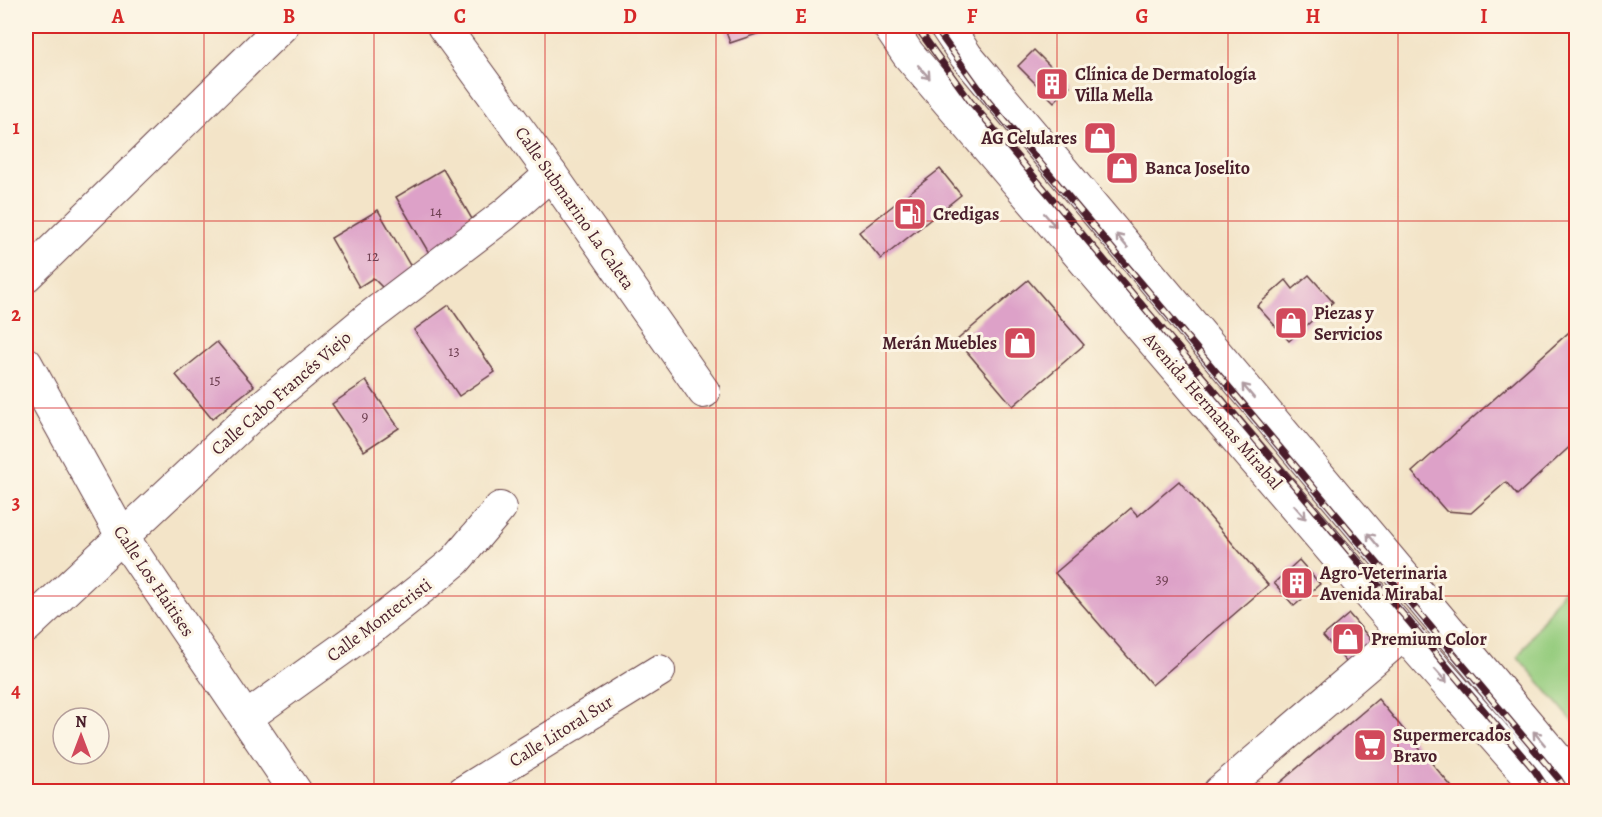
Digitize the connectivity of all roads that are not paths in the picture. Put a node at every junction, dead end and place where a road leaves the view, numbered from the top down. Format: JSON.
{"nodes":[{"id":1,"x":282,"y":26,"type":"edge"},
{"id":2,"x":444,"y":26,"type":"edge"},
{"id":3,"x":889,"y":26,"type":"edge"},
{"id":4,"x":946,"y":26,"type":"edge"},
{"id":5,"x":551,"y":174,"type":"junction"},
{"id":6,"x":26,"y":276,"type":"edge"},
{"id":7,"x":26,"y":363,"type":"edge"},
{"id":8,"x":704,"y":392,"type":"dead end"},
{"id":9,"x":500,"y":508,"type":"dead end"},
{"id":10,"x":122,"y":536,"type":"junction"},
{"id":11,"x":26,"y":627,"type":"edge"},
{"id":12,"x":1404,"y":634,"type":"junction"},
{"id":13,"x":659,"y":671,"type":"dead end"},
{"id":14,"x":246,"y":718,"type":"junction"},
{"id":15,"x":1576,"y":782,"type":"edge"},
{"id":16,"x":1537,"y":789,"type":"edge"},
{"id":17,"x":296,"y":792,"type":"edge"},
{"id":18,"x":463,"y":792,"type":"edge"},
{"id":19,"x":1219,"y":792,"type":"edge"}],
"edges":[{"from":1,"to":6,"type":"street"},
{"from":2,"to":5,"type":"street","name":"Calle Submarino La Caleta"},
{"from":3,"to":12,"type":"main road","name":"Avenida Hermanas Mirabal","one_way":true},
{"from":15,"to":4,"type":"main road","name":"Avenida Hermanas Mirabal","one_way":true},
{"from":5,"to":8,"type":"street","name":"Calle Submarino La Caleta"},
{"from":5,"to":10,"type":"street","name":"Calle Cabo Francés Viejo"},
{"from":7,"to":10,"type":"street","name":"Calle Los Haitises"},
{"from":9,"to":14,"type":"street","name":"Calle Montecristi"},
{"from":10,"to":11,"type":"street","name":"Calle Cabo Francés Viejo"},
{"from":10,"to":14,"type":"street","name":"Calle Los Haitises"},
{"from":12,"to":16,"type":"main road","name":"Avenida Hermanas Mirabal","one_way":true},
{"from":12,"to":19,"type":"street"},
{"from":13,"to":18,"type":"street","name":"Calle Litoral Sur"},
{"from":14,"to":17,"type":"street","name":"Calle Los Haitises"}]}
